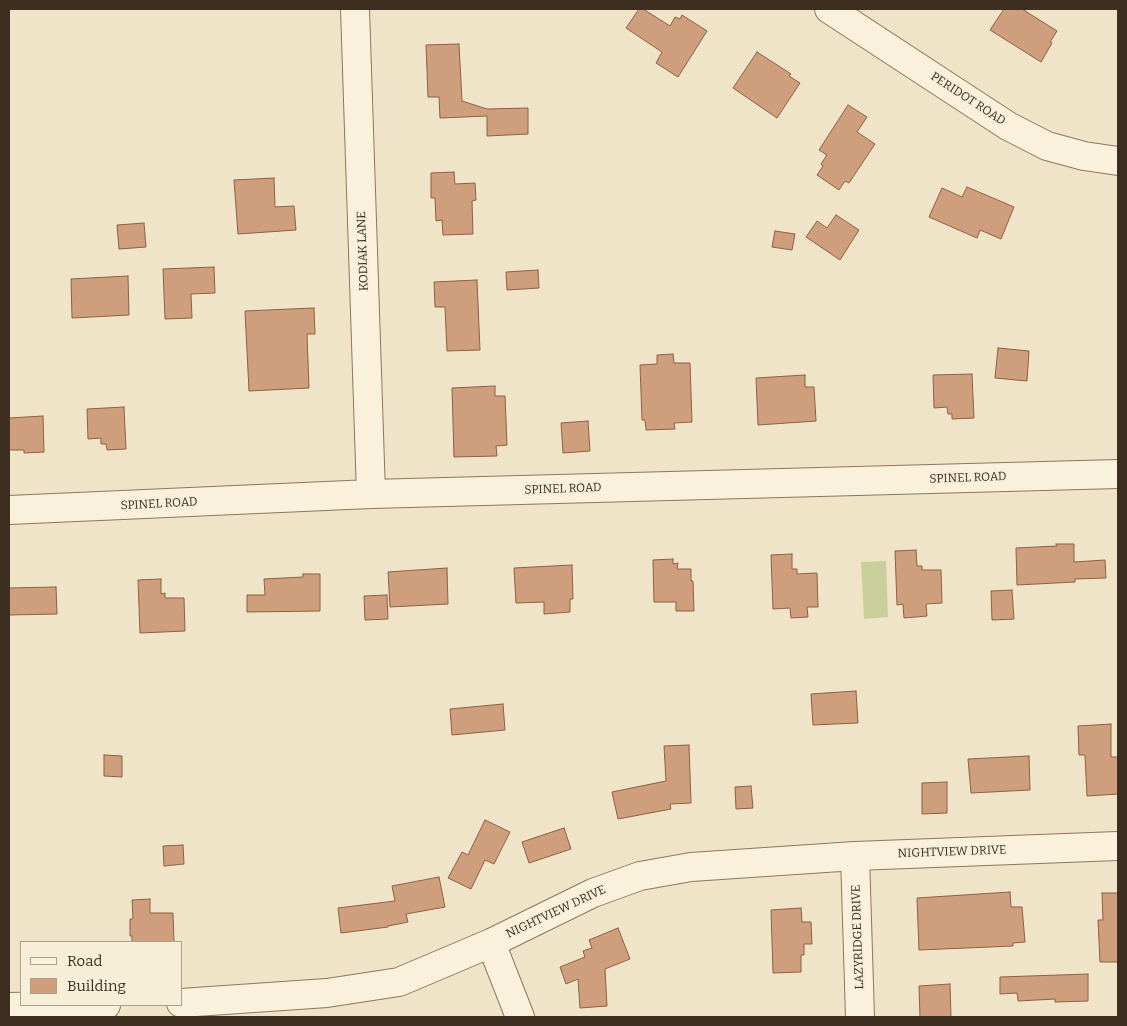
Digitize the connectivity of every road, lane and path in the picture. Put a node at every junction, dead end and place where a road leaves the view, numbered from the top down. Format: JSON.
{"nodes":[{"id":1,"x":355,"y":9,"type":"edge"},
{"id":2,"x":829,"y":9,"type":"edge"},
{"id":3,"x":1118,"y":161,"type":"edge"},
{"id":4,"x":1118,"y":474,"type":"edge"},
{"id":5,"x":371,"y":494,"type":"junction"},
{"id":6,"x":9,"y":510,"type":"edge"},
{"id":7,"x":1118,"y":846,"type":"edge"},
{"id":8,"x":855,"y":856,"type":"junction"},
{"id":9,"x":490,"y":943,"type":"junction"},
{"id":10,"x":58,"y":1006,"type":"edge"},
{"id":11,"x":9,"y":1007,"type":"edge"},
{"id":12,"x":186,"y":1008,"type":"edge"},
{"id":13,"x":520,"y":1017,"type":"edge"},
{"id":14,"x":860,"y":1017,"type":"edge"}],
"edges":[{"from":1,"to":5,"type":"street","name":"KODIAK LANE"},
{"from":2,"to":3,"type":"street","name":"PERIDOT ROAD"},
{"from":4,"to":5,"type":"street","name":"SPINEL ROAD"},
{"from":5,"to":6,"type":"street","name":"SPINEL ROAD"},
{"from":7,"to":8,"type":"street","name":"NIGHTVIEW DRIVE"},
{"from":8,"to":9,"type":"street","name":"NIGHTVIEW DRIVE"},
{"from":8,"to":14,"type":"street","name":"LAZYRIDGE DRIVE"},
{"from":9,"to":12,"type":"street","name":"NIGHTVIEW DRIVE"},
{"from":9,"to":13,"type":"street"},
{"from":10,"to":11,"type":"street"}]}
